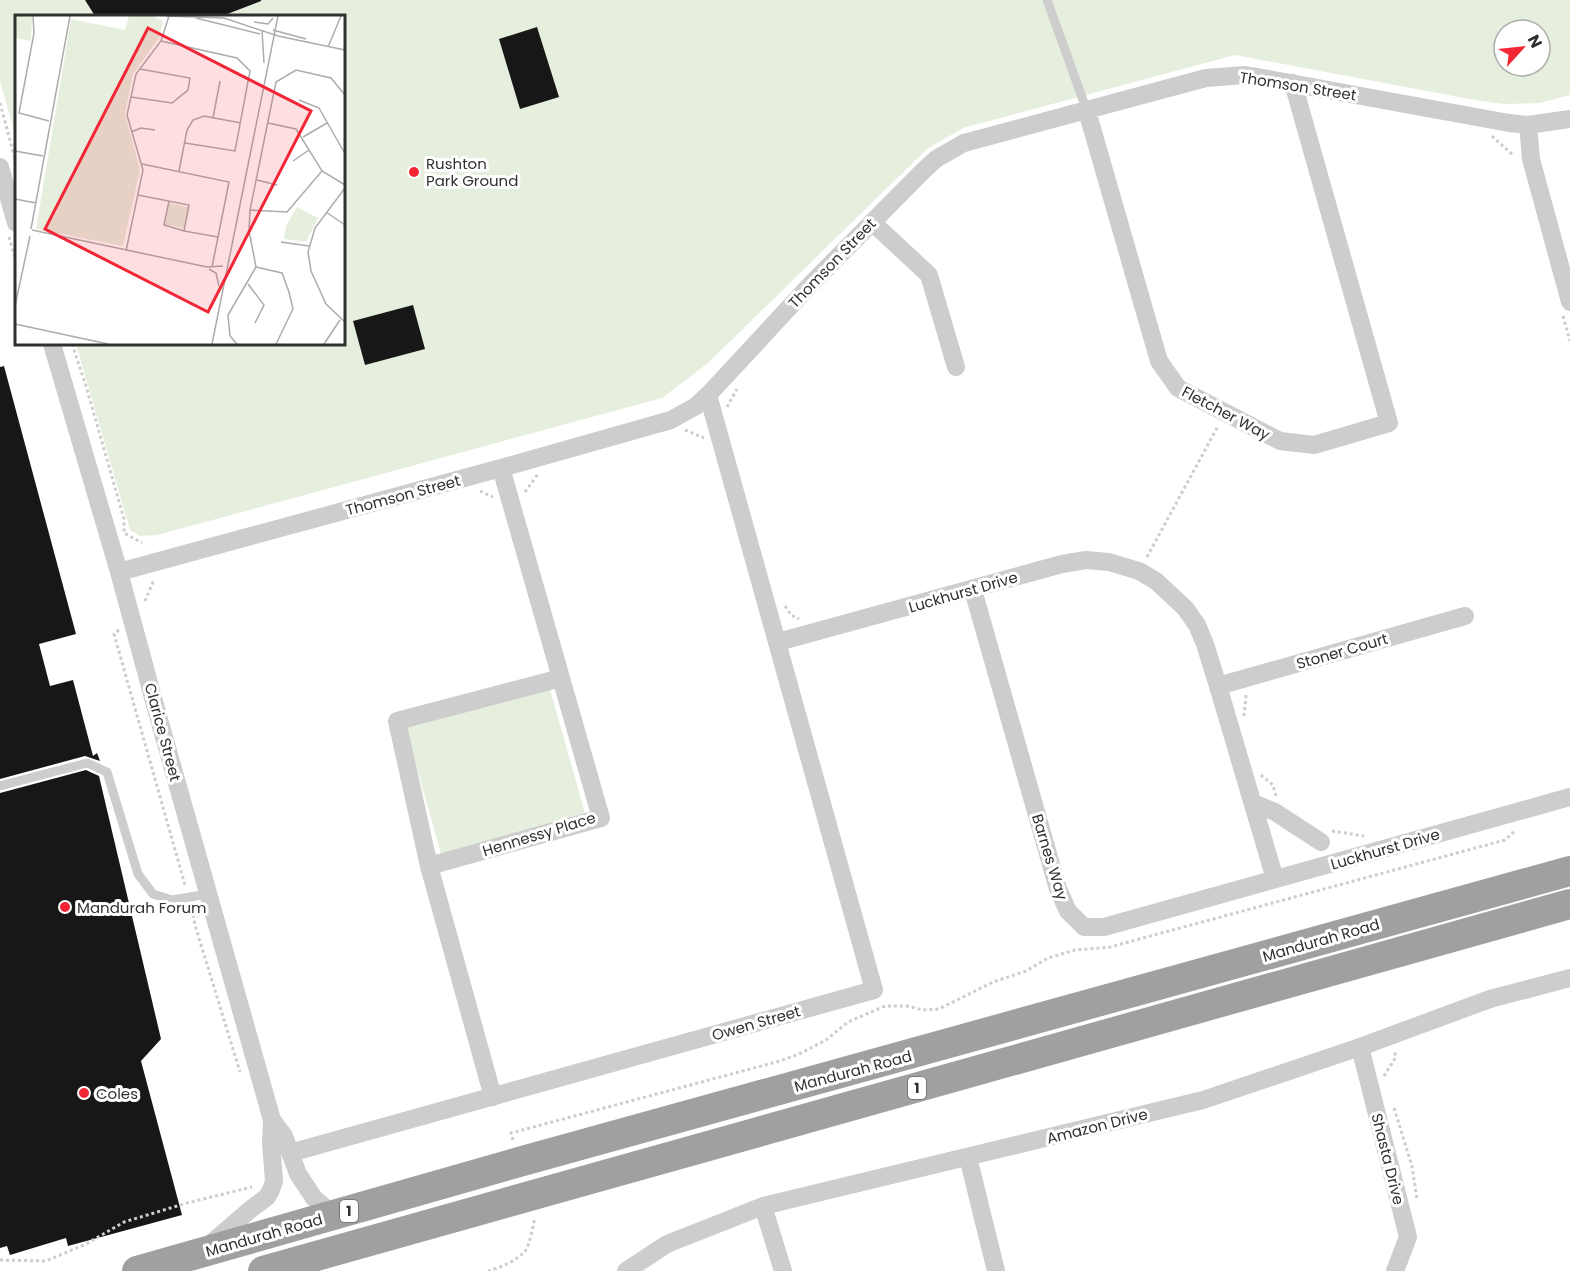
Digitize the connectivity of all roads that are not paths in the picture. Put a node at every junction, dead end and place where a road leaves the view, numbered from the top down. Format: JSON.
{"nodes":[{"id":1,"x":1047,"y":0,"type":"edge"},
{"id":2,"x":1293,"y":82,"type":"junction"},
{"id":3,"x":1087,"y":111,"type":"junction"},
{"id":4,"x":1570,"y":119,"type":"edge"},
{"id":5,"x":1528,"y":125,"type":"junction"},
{"id":6,"x":0,"y":167,"type":"edge"},
{"id":7,"x":15,"y":220,"type":"edge"},
{"id":8,"x":872,"y":222,"type":"junction"},
{"id":9,"x":1570,"y":302,"type":"edge"},
{"id":10,"x":52,"y":345,"type":"edge"},
{"id":11,"x":956,"y":367,"type":"dead end"},
{"id":12,"x":708,"y":395,"type":"junction"},
{"id":13,"x":501,"y":468,"type":"junction"},
{"id":14,"x":119,"y":572,"type":"junction"},
{"id":15,"x":974,"y":590,"type":"junction"},
{"id":16,"x":1465,"y":616,"type":"dead end"},
{"id":17,"x":778,"y":642,"type":"junction"},
{"id":18,"x":561,"y":678,"type":"junction"},
{"id":19,"x":1218,"y":686,"type":"junction"},
{"id":20,"x":0,"y":786,"type":"edge"},
{"id":21,"x":1570,"y":797,"type":"edge"},
{"id":22,"x":1253,"y":803,"type":"junction"},
{"id":23,"x":1324,"y":836,"type":"road end"},
{"id":24,"x":429,"y":866,"type":"junction"},
{"id":25,"x":1570,"y":871,"type":"edge"},
{"id":26,"x":1275,"y":879,"type":"junction"},
{"id":27,"x":208,"y":894,"type":"junction"},
{"id":28,"x":1570,"y":904,"type":"edge"},
{"id":29,"x":1570,"y":978,"type":"edge"},
{"id":30,"x":1360,"y":1047,"type":"junction"},
{"id":31,"x":493,"y":1097,"type":"junction"},
{"id":32,"x":272,"y":1120,"type":"junction"},
{"id":33,"x":290,"y":1153,"type":"junction"},
{"id":34,"x":969,"y":1157,"type":"junction"},
{"id":35,"x":763,"y":1206,"type":"junction"},
{"id":36,"x":334,"y":1215,"type":"junction"},
{"id":37,"x":199,"y":1253,"type":"junction"},
{"id":38,"x":137,"y":1271,"type":"edge"},
{"id":39,"x":263,"y":1271,"type":"edge"},
{"id":40,"x":626,"y":1271,"type":"edge"},
{"id":41,"x":783,"y":1271,"type":"edge"},
{"id":42,"x":996,"y":1271,"type":"edge"},
{"id":43,"x":1395,"y":1271,"type":"edge"}],
"edges":[{"from":1,"to":3,"type":"lane"},
{"from":2,"to":3,"type":"street","name":"Thomson Street"},
{"from":2,"to":3,"type":"street","name":"Fletcher Way"},
{"from":2,"to":5,"type":"street","name":"Thomson Street"},
{"from":3,"to":8,"type":"street","name":"Thomson Street"},
{"from":4,"to":5,"type":"street","name":"Thomson Street"},
{"from":5,"to":9,"type":"street"},
{"from":6,"to":7,"type":"street"},
{"from":8,"to":11,"type":"street"},
{"from":8,"to":12,"type":"street","name":"Thomson Street"},
{"from":10,"to":14,"type":"street","name":"Clarice Street"},
{"from":12,"to":13,"type":"street","name":"Thomson Street"},
{"from":12,"to":17,"type":"street"},
{"from":13,"to":14,"type":"street","name":"Thomson Street"},
{"from":13,"to":18,"type":"street","name":"Hennessy Place"},
{"from":14,"to":27,"type":"street","name":"Clarice Street"},
{"from":15,"to":17,"type":"street","name":"Luckhurst Drive"},
{"from":15,"to":19,"type":"street","name":"Luckhurst Drive"},
{"from":15,"to":26,"type":"street","name":"Barnes Way"},
{"from":16,"to":19,"type":"street","name":"Stoner Court"},
{"from":17,"to":31,"type":"street","name":"Owen Street"},
{"from":18,"to":24,"type":"street"},
{"from":18,"to":24,"type":"street","name":"Hennessy Place"},
{"from":19,"to":22,"type":"street","name":"Luckhurst Drive"},
{"from":20,"to":27,"type":"lane"},
{"from":21,"to":26,"type":"street","name":"Luckhurst Drive"},
{"from":22,"to":23,"type":"street","name":"Luckhurst Drive"},
{"from":22,"to":26,"type":"street","name":"Luckhurst Drive"},
{"from":24,"to":31,"type":"street"},
{"from":25,"to":36,"type":"highway","name":"Mandurah Road","number":"1"},
{"from":27,"to":32,"type":"street","name":"Clarice Street"},
{"from":28,"to":39,"type":"highway","number":"1"},
{"from":29,"to":30,"type":"street","name":"Amazon Drive"},
{"from":30,"to":34,"type":"street","name":"Amazon Drive"},
{"from":30,"to":43,"type":"street","name":"Shasta Drive"},
{"from":31,"to":33,"type":"street","name":"Owen Street"},
{"from":32,"to":33,"type":"street","name":"Clarice Street"},
{"from":32,"to":37,"type":"street","name":"Clarice Street"},
{"from":33,"to":36,"type":"street","name":"Clarice Street"},
{"from":34,"to":35,"type":"street","name":"Amazon Drive"},
{"from":34,"to":42,"type":"street"},
{"from":35,"to":40,"type":"street","name":"Amazon Drive"},
{"from":35,"to":41,"type":"street"},
{"from":36,"to":37,"type":"highway","name":"Mandurah Road","number":"1"},
{"from":37,"to":38,"type":"highway","name":"Mandurah Road","number":"1"}]}
